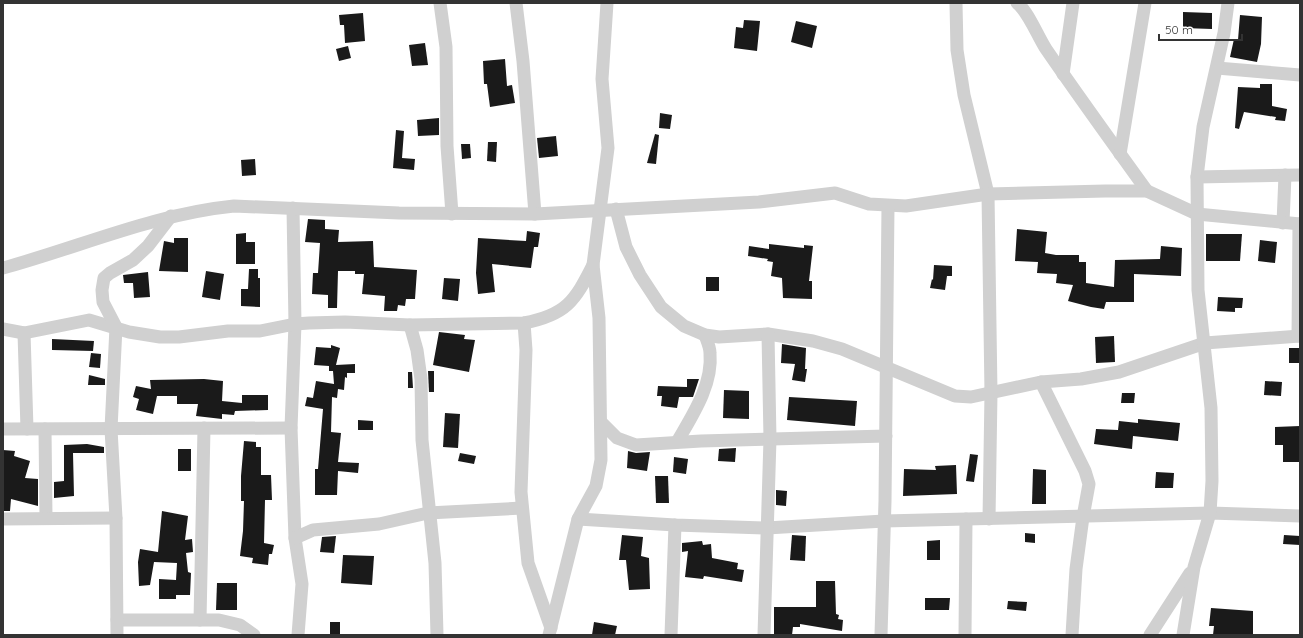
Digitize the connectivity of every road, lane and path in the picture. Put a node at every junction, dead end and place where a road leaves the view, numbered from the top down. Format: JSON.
{"nodes":[{"id":1,"x":440,"y":3,"type":"edge"},
{"id":2,"x":516,"y":3,"type":"edge"},
{"id":3,"x":607,"y":3,"type":"edge"},
{"id":4,"x":956,"y":3,"type":"edge"},
{"id":5,"x":1017,"y":3,"type":"edge"},
{"id":6,"x":1073,"y":3,"type":"edge"},
{"id":7,"x":1145,"y":3,"type":"edge"},
{"id":8,"x":1228,"y":3,"type":"edge"},
{"id":9,"x":1217,"y":68,"type":"junction"},
{"id":10,"x":1063,"y":74,"type":"junction"},
{"id":11,"x":1300,"y":75,"type":"edge"},
{"id":12,"x":1120,"y":154,"type":"junction"},
{"id":13,"x":1285,"y":175,"type":"junction"},
{"id":14,"x":1300,"y":175,"type":"edge"},
{"id":15,"x":1197,"y":176,"type":"junction"},
{"id":16,"x":1147,"y":191,"type":"junction"},
{"id":17,"x":988,"y":194,"type":"junction"},
{"id":18,"x":888,"y":206,"type":"junction"},
{"id":19,"x":293,"y":208,"type":"junction"},
{"id":20,"x":616,"y":208,"type":"junction"},
{"id":21,"x":601,"y":209,"type":"junction"},
{"id":22,"x":452,"y":214,"type":"junction"},
{"id":23,"x":535,"y":214,"type":"junction"},
{"id":24,"x":1197,"y":214,"type":"junction"},
{"id":25,"x":171,"y":216,"type":"junction"},
{"id":26,"x":1283,"y":223,"type":"junction"},
{"id":27,"x":1300,"y":224,"type":"edge"},
{"id":28,"x":593,"y":265,"type":"junction"},
{"id":29,"x":3,"y":268,"type":"edge"},
{"id":30,"x":524,"y":323,"type":"junction"},
{"id":31,"x":295,"y":324,"type":"junction"},
{"id":32,"x":410,"y":325,"type":"junction"},
{"id":33,"x":116,"y":327,"type":"junction"},
{"id":34,"x":3,"y":329,"type":"edge"},
{"id":35,"x":24,"y":333,"type":"junction"},
{"id":36,"x":768,"y":334,"type":"junction"},
{"id":37,"x":705,"y":335,"type":"junction"},
{"id":38,"x":1299,"y":336,"type":"edge"},
{"id":39,"x":1205,"y":343,"type":"junction"},
{"id":40,"x":887,"y":368,"type":"junction"},
{"id":41,"x":1041,"y":382,"type":"junction"},
{"id":42,"x":991,"y":393,"type":"junction"},
{"id":43,"x":601,"y":422,"type":"junction"},
{"id":44,"x":204,"y":428,"type":"junction"},
{"id":45,"x":291,"y":428,"type":"junction"},
{"id":46,"x":3,"y":429,"type":"edge"},
{"id":47,"x":27,"y":429,"type":"junction"},
{"id":48,"x":45,"y":429,"type":"junction"},
{"id":49,"x":111,"y":429,"type":"junction"},
{"id":50,"x":886,"y":436,"type":"junction"},
{"id":51,"x":770,"y":439,"type":"junction"},
{"id":52,"x":677,"y":442,"type":"junction"},
{"id":53,"x":522,"y":508,"type":"junction"},
{"id":54,"x":428,"y":513,"type":"junction"},
{"id":55,"x":1210,"y":513,"type":"junction"},
{"id":56,"x":1082,"y":516,"type":"junction"},
{"id":57,"x":1300,"y":516,"type":"edge"},
{"id":58,"x":46,"y":518,"type":"junction"},
{"id":59,"x":116,"y":518,"type":"junction"},
{"id":60,"x":989,"y":518,"type":"junction"},
{"id":61,"x":3,"y":519,"type":"edge"},
{"id":62,"x":578,"y":519,"type":"junction"},
{"id":63,"x":966,"y":519,"type":"junction"},
{"id":64,"x":884,"y":521,"type":"junction"},
{"id":65,"x":675,"y":525,"type":"junction"},
{"id":66,"x":767,"y":528,"type":"junction"},
{"id":67,"x":295,"y":538,"type":"junction"},
{"id":68,"x":1194,"y":567,"type":"junction"},
{"id":69,"x":117,"y":620,"type":"junction"},
{"id":70,"x":200,"y":620,"type":"junction"},
{"id":71,"x":550,"y":632,"type":"edge"},
{"id":72,"x":117,"y":635,"type":"edge"},
{"id":73,"x":254,"y":635,"type":"edge"},
{"id":74,"x":298,"y":635,"type":"edge"},
{"id":75,"x":437,"y":635,"type":"edge"},
{"id":76,"x":671,"y":635,"type":"edge"},
{"id":77,"x":764,"y":635,"type":"edge"},
{"id":78,"x":881,"y":635,"type":"edge"},
{"id":79,"x":965,"y":635,"type":"edge"},
{"id":80,"x":1072,"y":635,"type":"edge"},
{"id":81,"x":1150,"y":635,"type":"edge"},
{"id":82,"x":1183,"y":635,"type":"edge"}],
"edges":[{"from":1,"to":22,"type":"street"},
{"from":2,"to":23,"type":"street"},
{"from":3,"to":21,"type":"street"},
{"from":4,"to":17,"type":"street"},
{"from":5,"to":10,"type":"street"},
{"from":6,"to":10,"type":"street"},
{"from":7,"to":12,"type":"street"},
{"from":8,"to":9,"type":"street"},
{"from":9,"to":11,"type":"street"},
{"from":9,"to":15,"type":"street"},
{"from":10,"to":12,"type":"street"},
{"from":12,"to":16,"type":"street"},
{"from":13,"to":14,"type":"street"},
{"from":13,"to":15,"type":"street"},
{"from":13,"to":26,"type":"street"},
{"from":15,"to":24,"type":"street"},
{"from":16,"to":17,"type":"street"},
{"from":16,"to":24,"type":"street"},
{"from":17,"to":18,"type":"street"},
{"from":17,"to":42,"type":"street"},
{"from":18,"to":20,"type":"street"},
{"from":18,"to":40,"type":"street"},
{"from":19,"to":22,"type":"street"},
{"from":19,"to":25,"type":"street"},
{"from":19,"to":31,"type":"street"},
{"from":20,"to":21,"type":"street"},
{"from":20,"to":37,"type":"street"},
{"from":21,"to":23,"type":"street"},
{"from":21,"to":28,"type":"street"},
{"from":22,"to":23,"type":"street"},
{"from":24,"to":26,"type":"street"},
{"from":24,"to":39,"type":"street"},
{"from":25,"to":29,"type":"street"},
{"from":25,"to":33,"type":"street"},
{"from":26,"to":27,"type":"street"},
{"from":27,"to":38,"type":"street"},
{"from":28,"to":30,"type":"street"},
{"from":28,"to":43,"type":"street"},
{"from":30,"to":32,"type":"street"},
{"from":30,"to":53,"type":"street"},
{"from":31,"to":32,"type":"street"},
{"from":31,"to":33,"type":"street"},
{"from":31,"to":45,"type":"street"},
{"from":32,"to":54,"type":"street"},
{"from":33,"to":35,"type":"street"},
{"from":33,"to":49,"type":"street"},
{"from":34,"to":35,"type":"street"},
{"from":35,"to":47,"type":"street"},
{"from":36,"to":37,"type":"street"},
{"from":36,"to":40,"type":"street"},
{"from":36,"to":51,"type":"street"},
{"from":37,"to":52,"type":"street"},
{"from":38,"to":39,"type":"street"},
{"from":39,"to":41,"type":"street"},
{"from":39,"to":55,"type":"street"},
{"from":40,"to":42,"type":"street"},
{"from":40,"to":50,"type":"street"},
{"from":41,"to":42,"type":"street"},
{"from":41,"to":56,"type":"street"},
{"from":42,"to":60,"type":"street"},
{"from":43,"to":52,"type":"street"},
{"from":43,"to":62,"type":"street"},
{"from":44,"to":45,"type":"street"},
{"from":44,"to":49,"type":"street"},
{"from":44,"to":70,"type":"street"},
{"from":45,"to":67,"type":"street"},
{"from":46,"to":47,"type":"street"},
{"from":47,"to":48,"type":"street"},
{"from":48,"to":49,"type":"street"},
{"from":48,"to":58,"type":"street"},
{"from":49,"to":59,"type":"street"},
{"from":50,"to":51,"type":"street"},
{"from":50,"to":64,"type":"street"},
{"from":51,"to":52,"type":"street"},
{"from":51,"to":66,"type":"street"},
{"from":53,"to":54,"type":"street"},
{"from":53,"to":71,"type":"street"},
{"from":54,"to":67,"type":"street"},
{"from":54,"to":75,"type":"street"},
{"from":55,"to":56,"type":"street"},
{"from":55,"to":57,"type":"street"},
{"from":55,"to":68,"type":"street"},
{"from":56,"to":60,"type":"street"},
{"from":56,"to":80,"type":"street"},
{"from":58,"to":59,"type":"street"},
{"from":58,"to":61,"type":"street"},
{"from":59,"to":69,"type":"street"},
{"from":60,"to":63,"type":"street"},
{"from":62,"to":65,"type":"street"},
{"from":62,"to":71,"type":"street"},
{"from":63,"to":64,"type":"street"},
{"from":63,"to":79,"type":"street"},
{"from":64,"to":66,"type":"street"},
{"from":64,"to":78,"type":"street"},
{"from":65,"to":66,"type":"street"},
{"from":65,"to":76,"type":"street"},
{"from":66,"to":77,"type":"street"},
{"from":67,"to":74,"type":"street"},
{"from":68,"to":81,"type":"street"},
{"from":68,"to":82,"type":"street"},
{"from":69,"to":70,"type":"street"},
{"from":69,"to":72,"type":"street"},
{"from":70,"to":73,"type":"street"}]}
